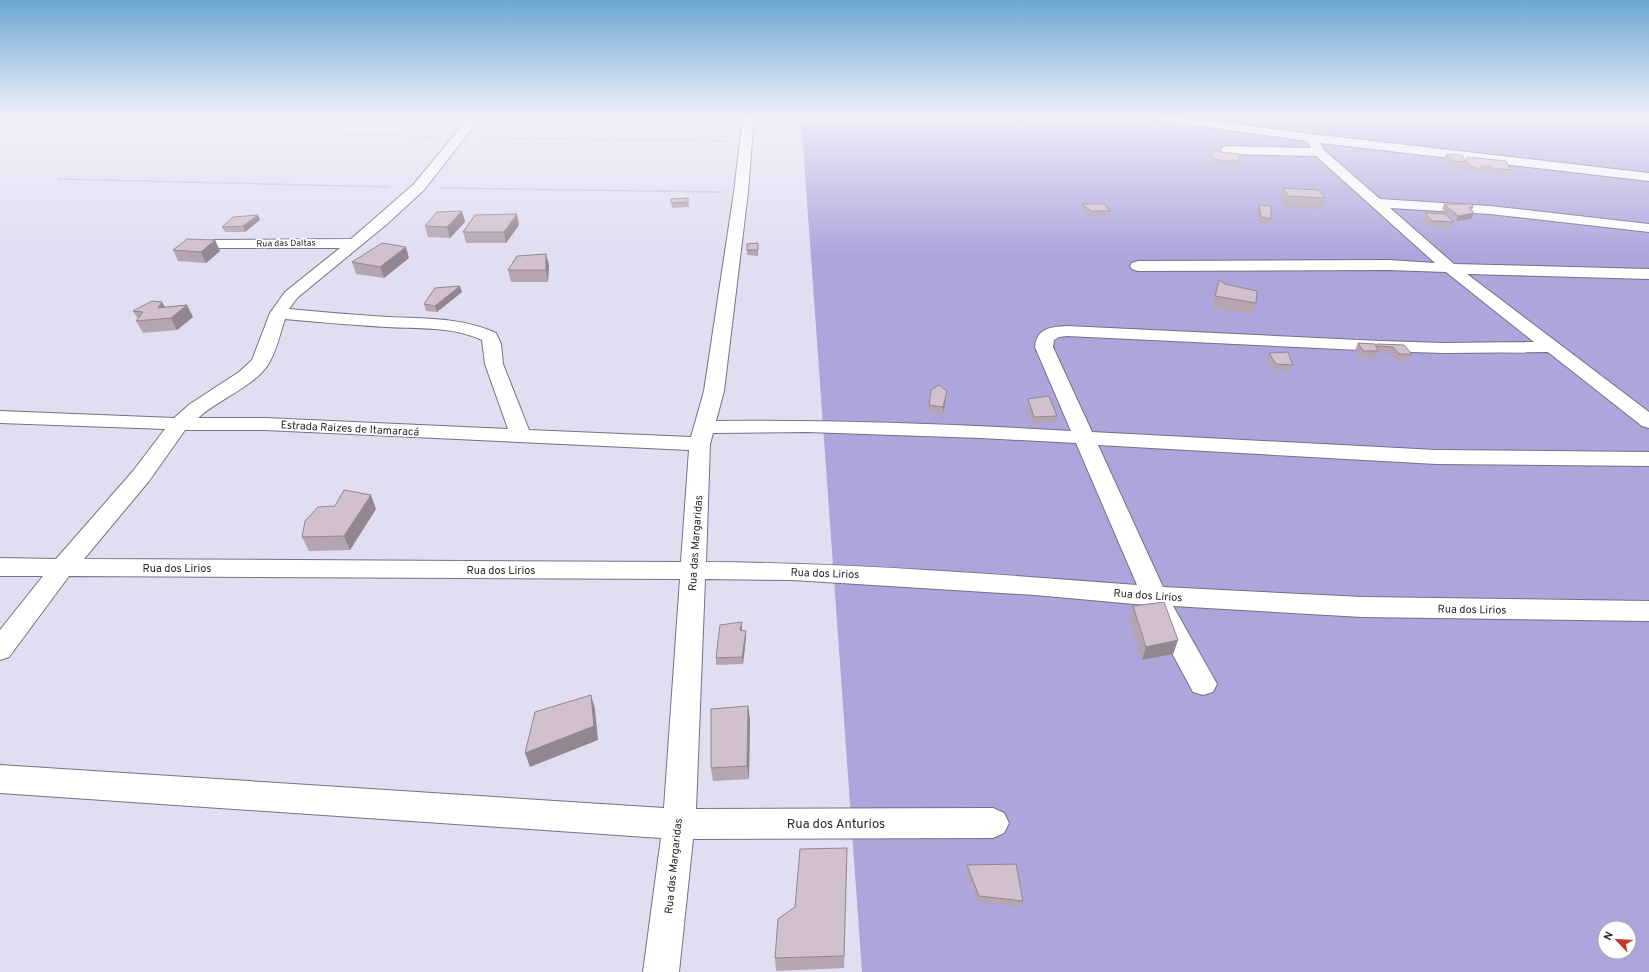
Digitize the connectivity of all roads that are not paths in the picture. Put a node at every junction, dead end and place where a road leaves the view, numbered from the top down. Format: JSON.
{"nodes":[{"id":1,"x":439,"y":162,"type":"edge"},
{"id":2,"x":743,"y":162,"type":"edge"},
{"id":3,"x":1331,"y":162,"type":"edge"},
{"id":4,"x":1517,"y":162,"type":"edge"},
{"id":5,"x":1649,"y":178,"type":"edge"},
{"id":6,"x":1378,"y":203,"type":"junction"},
{"id":7,"x":1649,"y":228,"type":"edge"},
{"id":8,"x":355,"y":243,"type":"junction"},
{"id":9,"x":216,"y":244,"type":"dead end"},
{"id":10,"x":1138,"y":266,"type":"dead end"},
{"id":11,"x":1450,"y":268,"type":"junction"},
{"id":12,"x":1649,"y":274,"type":"edge"},
{"id":13,"x":278,"y":313,"type":"junction"},
{"id":14,"x":1550,"y":347,"type":"junction"},
{"id":15,"x":0,"y":417,"type":"edge"},
{"id":16,"x":1649,"y":422,"type":"edge"},
{"id":17,"x":179,"y":424,"type":"junction"},
{"id":18,"x":521,"y":436,"type":"junction"},
{"id":19,"x":702,"y":436,"type":"junction"},
{"id":20,"x":1084,"y":438,"type":"junction"},
{"id":21,"x":1649,"y":459,"type":"edge"},
{"id":22,"x":0,"y":567,"type":"edge"},
{"id":23,"x":63,"y":568,"type":"junction"},
{"id":24,"x":693,"y":572,"type":"junction"},
{"id":25,"x":1154,"y":596,"type":"junction"},
{"id":26,"x":1649,"y":611,"type":"edge"},
{"id":27,"x":0,"y":650,"type":"edge"},
{"id":28,"x":1203,"y":684,"type":"dead end"},
{"id":29,"x":0,"y":779,"type":"edge"},
{"id":30,"x":993,"y":823,"type":"dead end"},
{"id":31,"x":679,"y":824,"type":"junction"},
{"id":32,"x":661,"y":972,"type":"edge"}],
"edges":[{"from":1,"to":8,"type":"street"},
{"from":2,"to":19,"type":"street","name":"Rua das Margaridas"},
{"from":3,"to":6,"type":"street"},
{"from":4,"to":5,"type":"street"},
{"from":6,"to":7,"type":"street"},
{"from":6,"to":11,"type":"street"},
{"from":8,"to":9,"type":"street","name":"Rua das Daltas"},
{"from":8,"to":13,"type":"street"},
{"from":10,"to":11,"type":"street"},
{"from":11,"to":12,"type":"street"},
{"from":11,"to":14,"type":"street"},
{"from":13,"to":17,"type":"street"},
{"from":13,"to":18,"type":"street"},
{"from":14,"to":16,"type":"street"},
{"from":14,"to":20,"type":"street"},
{"from":15,"to":17,"type":"street","name":"Estrada Raizes de Itamaracá"},
{"from":17,"to":18,"type":"street","name":"Estrada Raizes de Itamaracá"},
{"from":17,"to":23,"type":"street"},
{"from":18,"to":19,"type":"street","name":"Estrada Raizes de Itamaracá"},
{"from":19,"to":20,"type":"street","name":"Estrada Raizes de Itamaracá"},
{"from":19,"to":24,"type":"street","name":"Rua das Margaridas"},
{"from":20,"to":21,"type":"street","name":"Estrada Raizes de Itamaracá"},
{"from":20,"to":25,"type":"street"},
{"from":22,"to":23,"type":"street","name":"Rua dos Lirios"},
{"from":23,"to":24,"type":"street","name":"Rua dos Lirios"},
{"from":23,"to":27,"type":"street"},
{"from":24,"to":25,"type":"street","name":"Rua dos Lirios"},
{"from":24,"to":31,"type":"street","name":"Rua das Margaridas"},
{"from":25,"to":26,"type":"street","name":"Rua dos Lirios"},
{"from":25,"to":28,"type":"street"},
{"from":29,"to":31,"type":"street","name":"Rua dos Anturios"},
{"from":30,"to":31,"type":"street","name":"Rua dos Anturios"},
{"from":31,"to":32,"type":"street","name":"Rua das Margaridas"}]}
